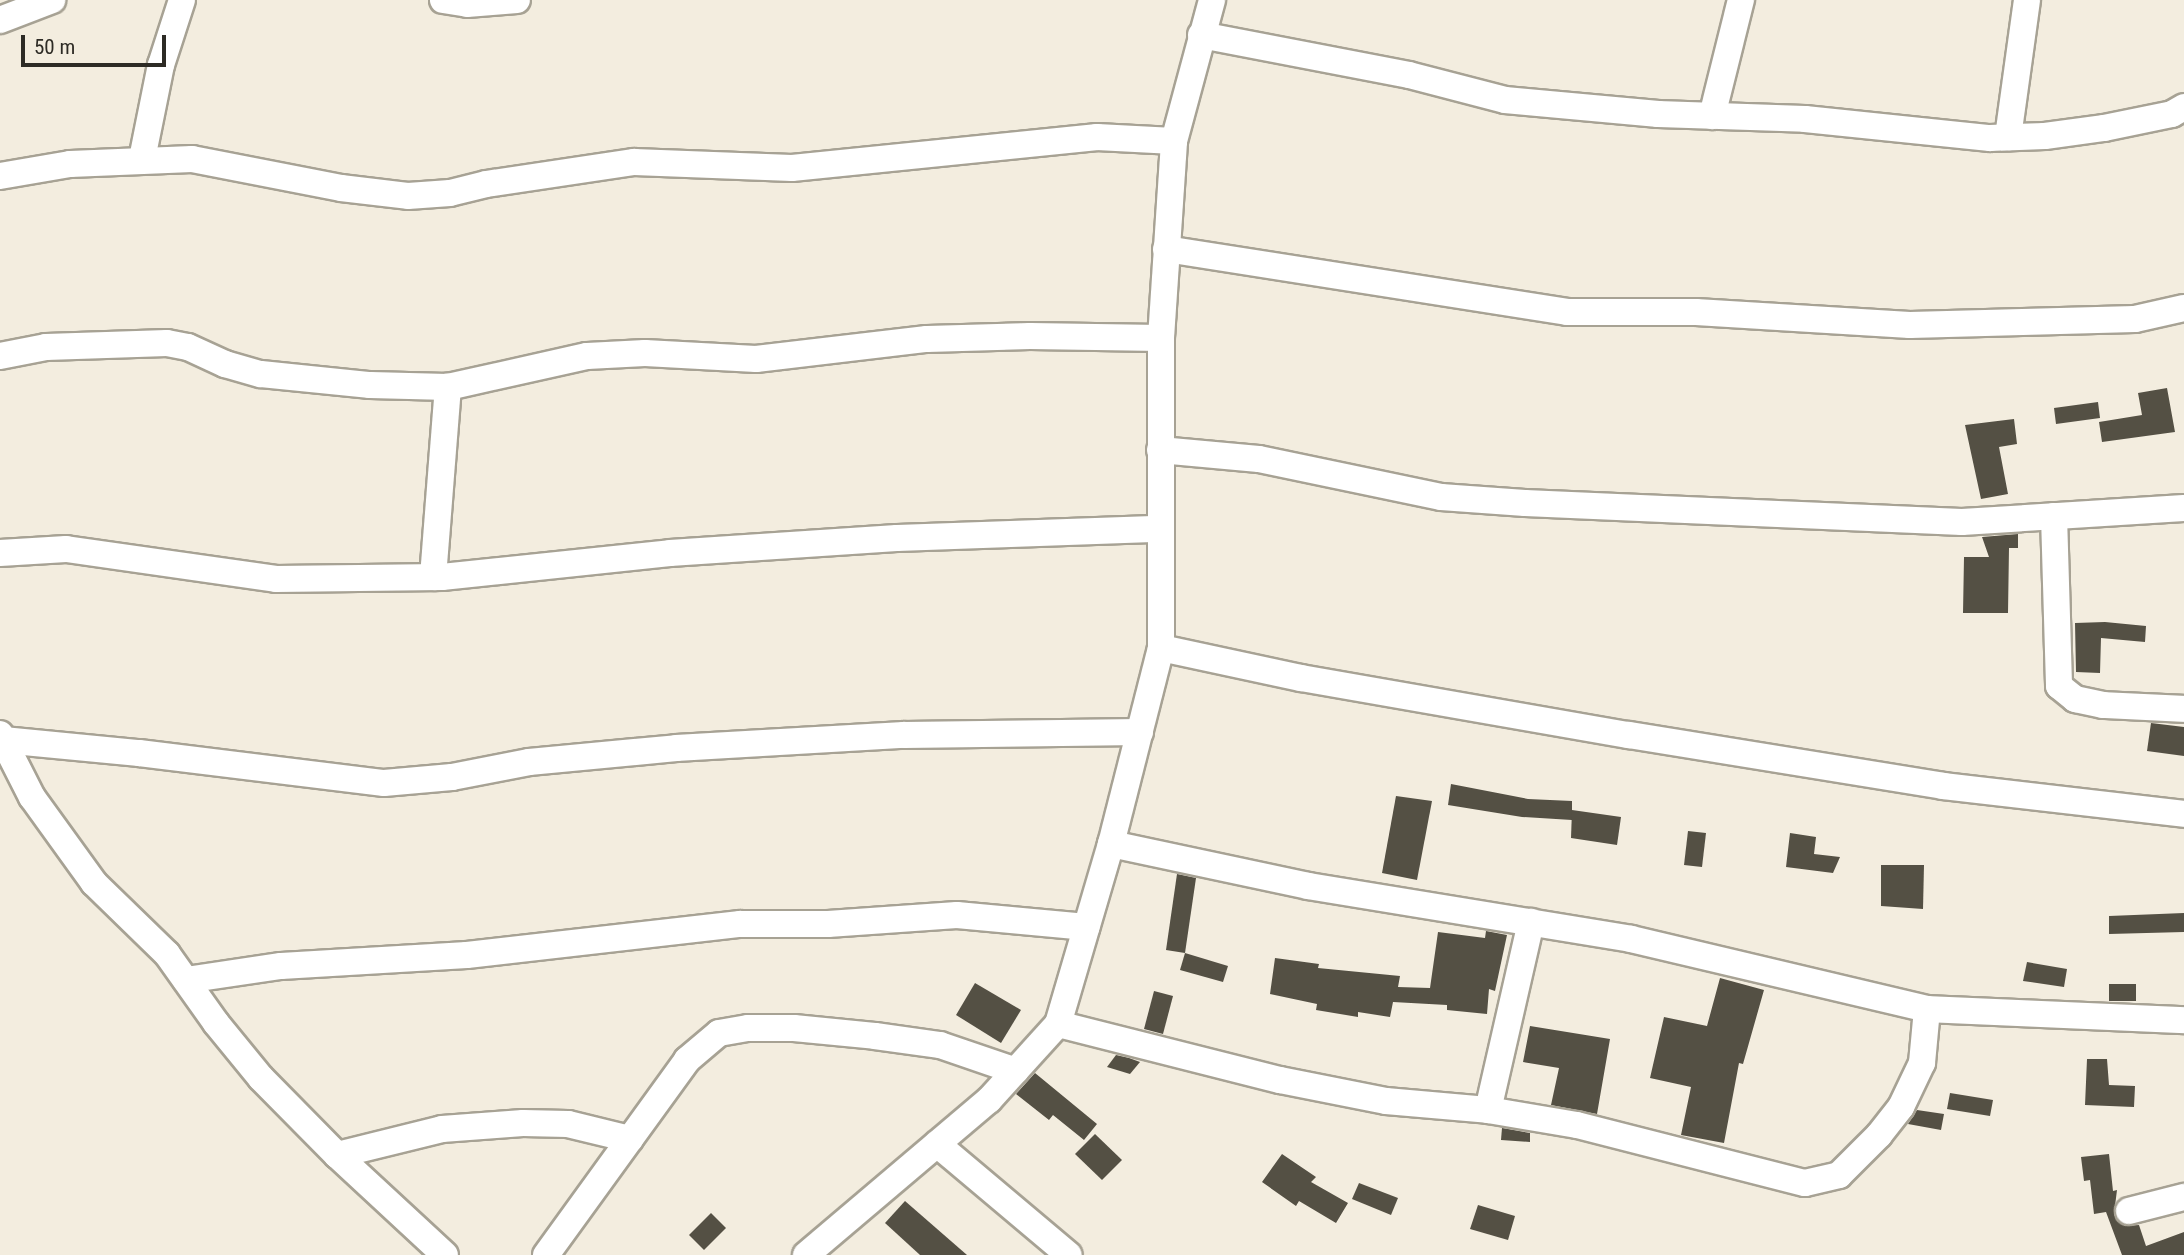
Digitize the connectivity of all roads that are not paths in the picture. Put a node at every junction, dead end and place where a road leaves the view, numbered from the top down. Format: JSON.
{"nodes":[{"id":1,"x":52,"y":0,"type":"edge"},
{"id":2,"x":182,"y":0,"type":"edge"},
{"id":3,"x":443,"y":0,"type":"edge"},
{"id":4,"x":517,"y":0,"type":"edge"},
{"id":5,"x":1212,"y":0,"type":"edge"},
{"id":6,"x":1741,"y":0,"type":"edge"},
{"id":7,"x":2027,"y":0,"type":"edge"},
{"id":8,"x":0,"y":20,"type":"edge"},
{"id":9,"x":1200,"y":35,"type":"junction"},
{"id":10,"x":2184,"y":107,"type":"edge"},
{"id":11,"x":1712,"y":116,"type":"junction"},
{"id":12,"x":2008,"y":137,"type":"junction"},
{"id":13,"x":1174,"y":141,"type":"junction"},
{"id":14,"x":142,"y":159,"type":"junction"},
{"id":15,"x":0,"y":176,"type":"edge"},
{"id":16,"x":1166,"y":249,"type":"junction"},
{"id":17,"x":2184,"y":308,"type":"edge"},
{"id":18,"x":1161,"y":338,"type":"junction"},
{"id":19,"x":0,"y":356,"type":"edge"},
{"id":20,"x":448,"y":387,"type":"junction"},
{"id":21,"x":1160,"y":450,"type":"junction"},
{"id":22,"x":2184,"y":508,"type":"edge"},
{"id":23,"x":2054,"y":516,"type":"junction"},
{"id":24,"x":1160,"y":529,"type":"junction"},
{"id":25,"x":0,"y":553,"type":"edge"},
{"id":26,"x":433,"y":577,"type":"junction"},
{"id":27,"x":1161,"y":648,"type":"junction"},
{"id":28,"x":2184,"y":709,"type":"edge"},
{"id":29,"x":1140,"y":732,"type":"junction"},
{"id":30,"x":1,"y":737,"type":"edge"},
{"id":31,"x":2184,"y":814,"type":"edge"},
{"id":32,"x":1111,"y":844,"type":"junction"},
{"id":33,"x":1531,"y":922,"type":"junction"},
{"id":34,"x":1086,"y":927,"type":"junction"},
{"id":35,"x":186,"y":980,"type":"junction"},
{"id":36,"x":1927,"y":1009,"type":"junction"},
{"id":37,"x":2184,"y":1020,"type":"edge"},
{"id":38,"x":1058,"y":1024,"type":"junction"},
{"id":39,"x":1016,"y":1071,"type":"junction"},
{"id":40,"x":1488,"y":1110,"type":"junction"},
{"id":41,"x":630,"y":1139,"type":"junction"},
{"id":42,"x":937,"y":1143,"type":"junction"},
{"id":43,"x":337,"y":1155,"type":"junction"},
{"id":44,"x":2184,"y":1197,"type":"edge"},
{"id":45,"x":2129,"y":1211,"type":"dead end"},
{"id":46,"x":445,"y":1255,"type":"edge"},
{"id":47,"x":546,"y":1255,"type":"edge"},
{"id":48,"x":806,"y":1255,"type":"edge"},
{"id":49,"x":1069,"y":1255,"type":"edge"}],
"edges":[{"from":1,"to":8,"type":"street"},
{"from":2,"to":14,"type":"street"},
{"from":3,"to":4,"type":"street"},
{"from":5,"to":9,"type":"street"},
{"from":6,"to":11,"type":"street"},
{"from":7,"to":12,"type":"street"},
{"from":9,"to":11,"type":"street"},
{"from":9,"to":13,"type":"street"},
{"from":10,"to":12,"type":"street"},
{"from":11,"to":12,"type":"street"},
{"from":13,"to":14,"type":"street"},
{"from":13,"to":16,"type":"street"},
{"from":14,"to":15,"type":"street"},
{"from":16,"to":17,"type":"street"},
{"from":16,"to":18,"type":"street"},
{"from":18,"to":20,"type":"street"},
{"from":18,"to":21,"type":"street"},
{"from":19,"to":20,"type":"street"},
{"from":20,"to":26,"type":"street"},
{"from":21,"to":23,"type":"street"},
{"from":21,"to":24,"type":"street"},
{"from":22,"to":23,"type":"street"},
{"from":23,"to":28,"type":"street"},
{"from":24,"to":26,"type":"street"},
{"from":24,"to":27,"type":"street"},
{"from":25,"to":26,"type":"street"},
{"from":27,"to":29,"type":"street"},
{"from":27,"to":31,"type":"street"},
{"from":29,"to":30,"type":"street"},
{"from":29,"to":32,"type":"street"},
{"from":30,"to":35,"type":"street"},
{"from":32,"to":33,"type":"street"},
{"from":32,"to":34,"type":"street"},
{"from":33,"to":36,"type":"street"},
{"from":33,"to":40,"type":"street"},
{"from":34,"to":35,"type":"street"},
{"from":34,"to":38,"type":"street"},
{"from":35,"to":43,"type":"street"},
{"from":36,"to":37,"type":"street"},
{"from":36,"to":40,"type":"street"},
{"from":38,"to":39,"type":"street"},
{"from":38,"to":40,"type":"street"},
{"from":39,"to":41,"type":"street"},
{"from":39,"to":42,"type":"street"},
{"from":41,"to":43,"type":"street"},
{"from":41,"to":47,"type":"street"},
{"from":42,"to":48,"type":"street"},
{"from":42,"to":49,"type":"street"},
{"from":43,"to":46,"type":"street"},
{"from":44,"to":45,"type":"street"}]}
